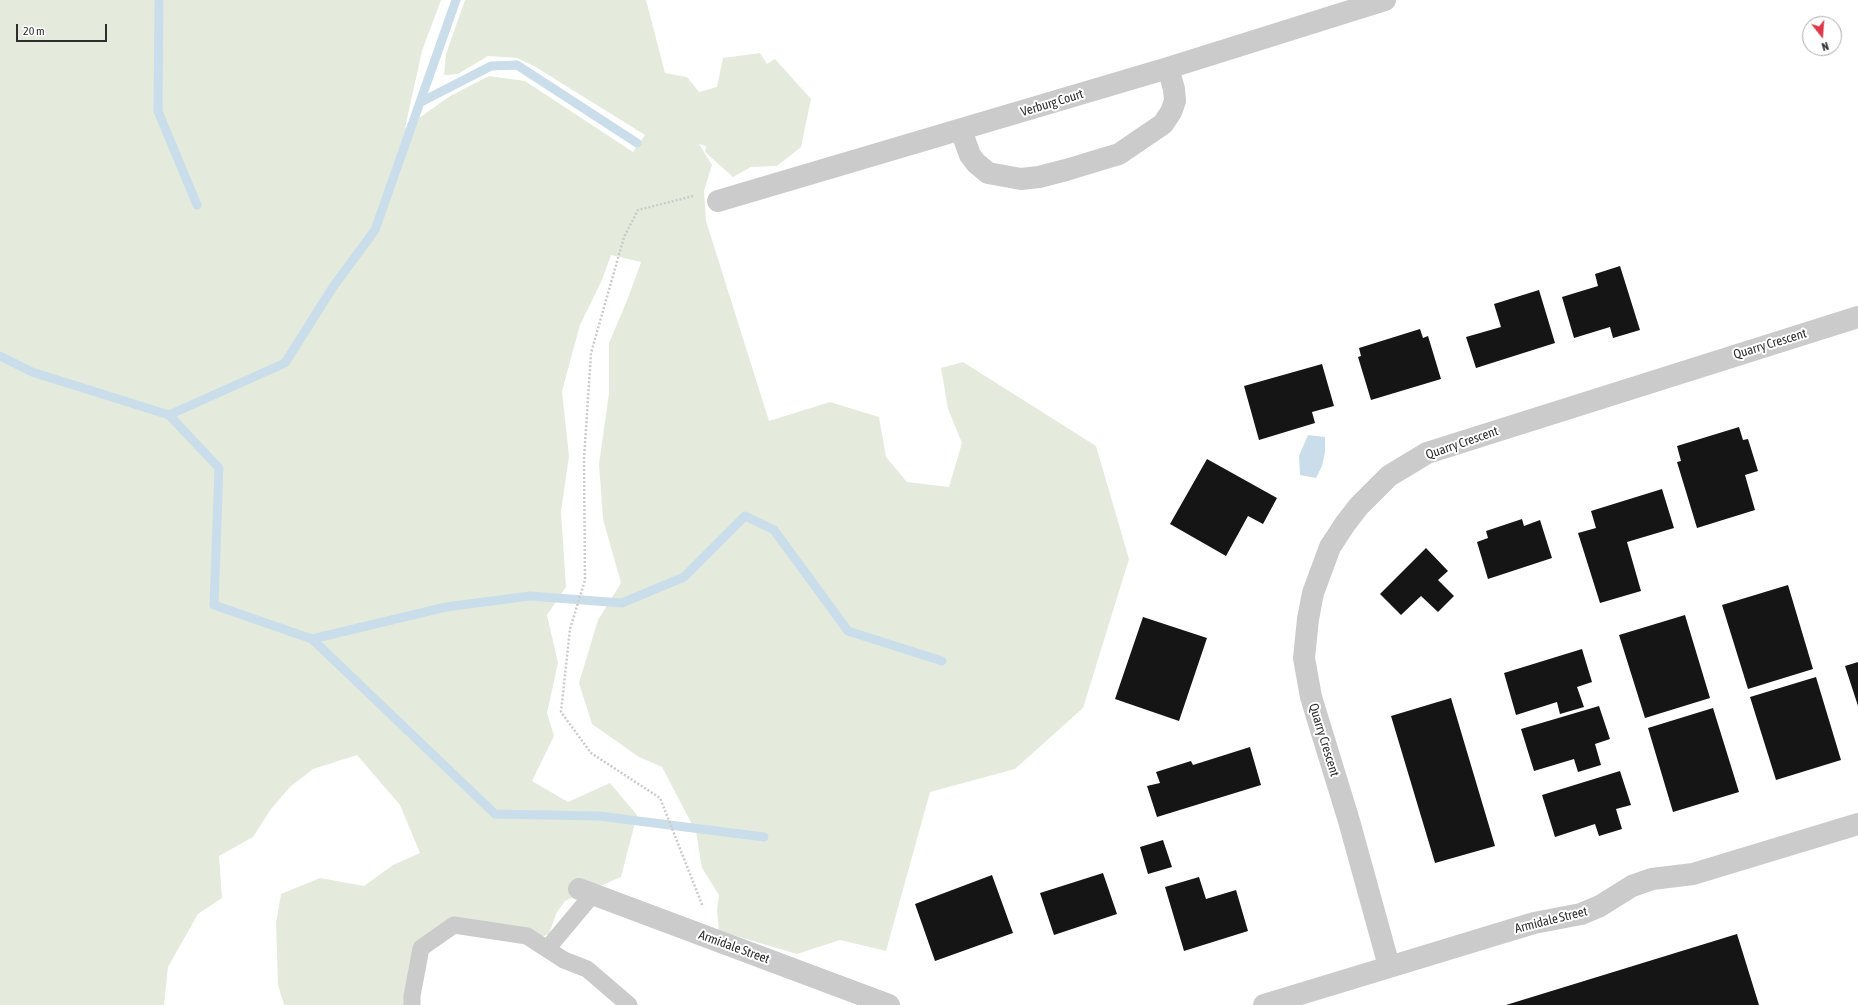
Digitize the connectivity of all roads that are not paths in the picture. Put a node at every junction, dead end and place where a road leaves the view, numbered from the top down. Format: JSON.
{"nodes":[{"id":1,"x":1385,"y":0,"type":"edge"},
{"id":2,"x":1168,"y":68,"type":"junction"},
{"id":3,"x":961,"y":130,"type":"junction"},
{"id":4,"x":718,"y":201,"type":"road end"},
{"id":5,"x":1858,"y":317,"type":"edge"},
{"id":6,"x":1858,"y":824,"type":"edge"},
{"id":7,"x":586,"y":892,"type":"joint"},
{"id":8,"x":547,"y":949,"type":"junction"},
{"id":9,"x":1389,"y":966,"type":"junction"},
{"id":10,"x":412,"y":1005,"type":"edge"},
{"id":11,"x":629,"y":1005,"type":"edge"},
{"id":12,"x":889,"y":1005,"type":"edge"},
{"id":13,"x":1264,"y":1005,"type":"edge"}],
"edges":[{"from":1,"to":2,"type":"street","name":"Verburg Court"},
{"from":2,"to":3,"type":"street","name":"Verburg Court"},
{"from":2,"to":3,"type":"street"},
{"from":3,"to":4,"type":"street","name":"Verburg Court"},
{"from":5,"to":9,"type":"street","name":"Quarry Crescent"},
{"from":6,"to":9,"type":"street","name":"Armidale Street"},
{"from":7,"to":8,"type":"lane"},
{"from":7,"to":12,"type":"street","name":"Armidale Street"},
{"from":8,"to":10,"type":"lane"},
{"from":8,"to":11,"type":"lane"},
{"from":9,"to":13,"type":"street","name":"Armidale Street"}]}
